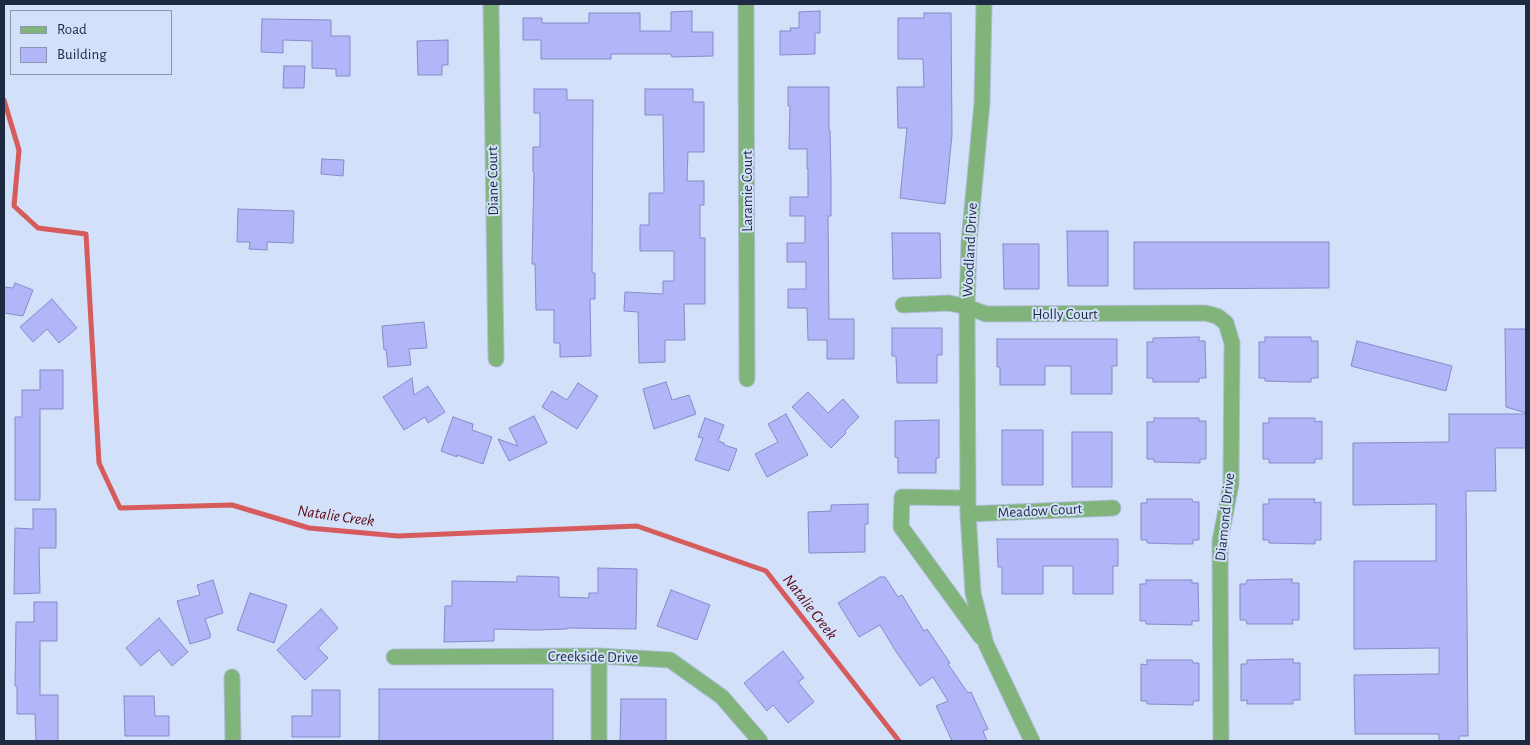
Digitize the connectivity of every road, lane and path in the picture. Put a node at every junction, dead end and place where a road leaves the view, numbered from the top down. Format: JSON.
{"nodes":[{"id":1,"x":491,"y":4,"type":"edge"},
{"id":2,"x":746,"y":4,"type":"edge"},
{"id":3,"x":984,"y":4,"type":"edge"},
{"id":4,"x":903,"y":305,"type":"dead end"},
{"id":5,"x":967,"y":307,"type":"junction"},
{"id":6,"x":1226,"y":323,"type":"joint"},
{"id":7,"x":496,"y":359,"type":"dead end"},
{"id":8,"x":747,"y":379,"type":"dead end"},
{"id":9,"x":968,"y":498,"type":"junction"},
{"id":10,"x":1113,"y":508,"type":"dead end"},
{"id":11,"x":968,"y":514,"type":"junction"},
{"id":12,"x":986,"y":644,"type":"junction"},
{"id":13,"x":599,"y":656,"type":"junction"},
{"id":14,"x":394,"y":657,"type":"dead end"},
{"id":15,"x":232,"y":677,"type":"dead end"},
{"id":16,"x":233,"y":741,"type":"edge"},
{"id":17,"x":598,"y":741,"type":"edge"},
{"id":18,"x":760,"y":741,"type":"edge"},
{"id":19,"x":1032,"y":741,"type":"edge"},
{"id":20,"x":1221,"y":741,"type":"edge"}],
"edges":[{"from":1,"to":7,"type":"street","name":"Diane Court"},
{"from":2,"to":8,"type":"street","name":"Laramie Court"},
{"from":3,"to":5,"type":"street","name":"Woodland Drive"},
{"from":4,"to":5,"type":"street","name":"Holly Court"},
{"from":5,"to":6,"type":"street","name":"Holly Court"},
{"from":5,"to":9,"type":"street","name":"Woodland Drive"},
{"from":6,"to":20,"type":"street","name":"Diamond Drive"},
{"from":9,"to":11,"type":"street","name":"Woodland Drive"},
{"from":9,"to":12,"type":"street","name":"Woodland Drive"},
{"from":10,"to":11,"type":"street","name":"Meadow Court"},
{"from":11,"to":12,"type":"street","name":"Woodland Drive"},
{"from":12,"to":19,"type":"street","name":"Woodland Drive"},
{"from":13,"to":14,"type":"street","name":"Creekside Drive"},
{"from":13,"to":17,"type":"street"},
{"from":13,"to":18,"type":"street","name":"Creekside Drive"},
{"from":15,"to":16,"type":"street"}]}
